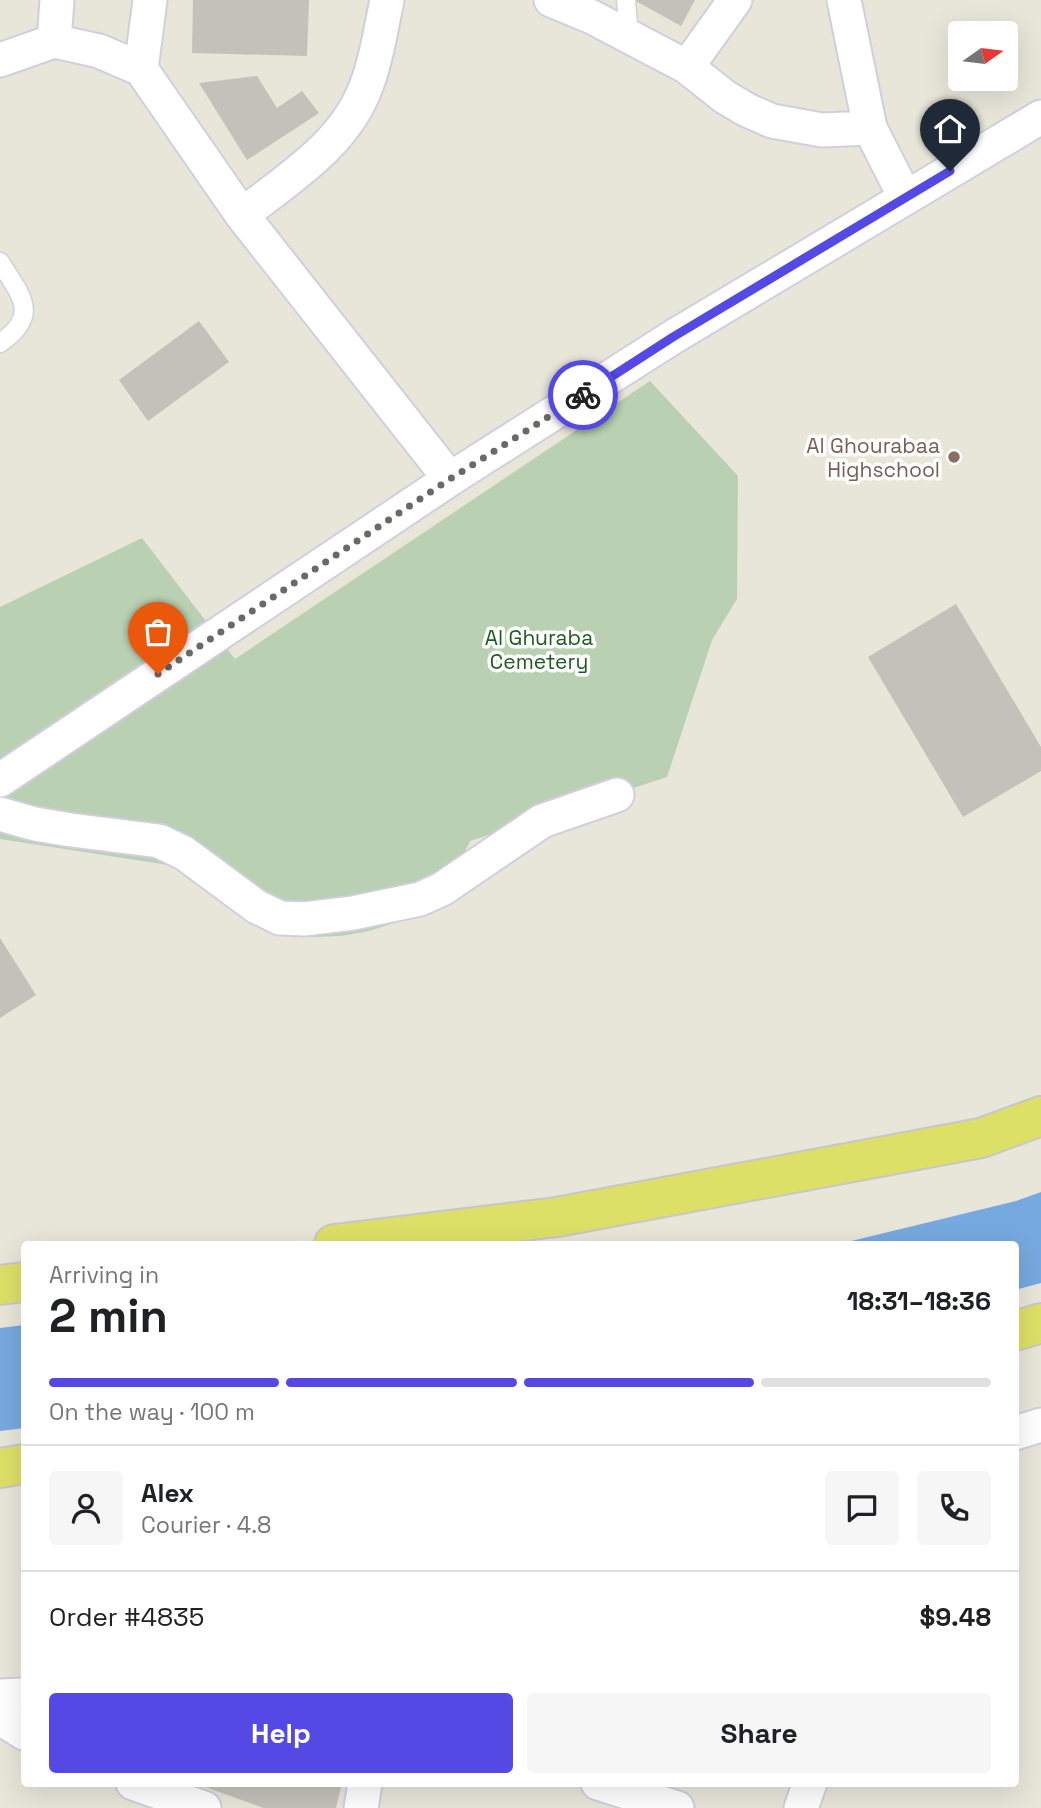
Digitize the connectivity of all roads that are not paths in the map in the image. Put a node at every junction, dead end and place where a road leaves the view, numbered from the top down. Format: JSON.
{"nodes":[{"id":1,"x":57,"y":0,"type":"edge"},
{"id":2,"x":150,"y":0,"type":"edge"},
{"id":3,"x":387,"y":0,"type":"edge"},
{"id":4,"x":551,"y":0,"type":"edge"},
{"id":5,"x":626,"y":0,"type":"edge"},
{"id":6,"x":735,"y":0,"type":"edge"},
{"id":7,"x":844,"y":0,"type":"edge"},
{"id":8,"x":629,"y":37,"type":"junction"},
{"id":9,"x":54,"y":41,"type":"junction"},
{"id":10,"x":0,"y":60,"type":"edge"},
{"id":11,"x":687,"y":67,"type":"junction"},
{"id":12,"x":141,"y":69,"type":"junction"},
{"id":13,"x":1041,"y":117,"type":"edge"},
{"id":14,"x":870,"y":128,"type":"junction"},
{"id":15,"x":905,"y":197,"type":"junction"},
{"id":16,"x":242,"y":215,"type":"junction"},
{"id":17,"x":0,"y":262,"type":"edge"},
{"id":18,"x":0,"y":343,"type":"edge"},
{"id":19,"x":450,"y":479,"type":"junction"},
{"id":20,"x":0,"y":780,"type":"edge"},
{"id":21,"x":617,"y":795,"type":"dead end"},
{"id":22,"x":0,"y":814,"type":"edge"},
{"id":23,"x":1041,"y":1116,"type":"edge"},
{"id":24,"x":359,"y":1241,"type":"edge"},
{"id":25,"x":21,"y":1282,"type":"edge"},
{"id":26,"x":0,"y":1285,"type":"edge"},
{"id":27,"x":1041,"y":1323,"type":"edge"},
{"id":28,"x":1019,"y":1330,"type":"edge"},
{"id":29,"x":1041,"y":1425,"type":"edge"},
{"id":30,"x":1019,"y":1432,"type":"edge"},
{"id":31,"x":21,"y":1464,"type":"edge"},
{"id":32,"x":0,"y":1468,"type":"edge"},
{"id":33,"x":21,"y":1695,"type":"edge"},
{"id":34,"x":0,"y":1696,"type":"edge"},
{"id":35,"x":0,"y":1718,"type":"edge"},
{"id":36,"x":21,"y":1731,"type":"edge"},
{"id":37,"x":144,"y":1787,"type":"edge"},
{"id":38,"x":364,"y":1787,"type":"edge"},
{"id":39,"x":610,"y":1787,"type":"edge"},
{"id":40,"x":808,"y":1787,"type":"edge"},
{"id":41,"x":204,"y":1808,"type":"edge"},
{"id":42,"x":361,"y":1808,"type":"edge"},
{"id":43,"x":677,"y":1808,"type":"edge"},
{"id":44,"x":800,"y":1808,"type":"edge"}],
"edges":[{"from":1,"to":9,"type":"street"},
{"from":2,"to":12,"type":"street"},
{"from":3,"to":16,"type":"street"},
{"from":4,"to":8,"type":"street"},
{"from":5,"to":8,"type":"lane"},
{"from":6,"to":11,"type":"street"},
{"from":7,"to":14,"type":"street"},
{"from":8,"to":11,"type":"street"},
{"from":9,"to":10,"type":"street"},
{"from":9,"to":12,"type":"street"},
{"from":11,"to":14,"type":"street"},
{"from":12,"to":16,"type":"street"},
{"from":13,"to":15,"type":"street"},
{"from":14,"to":15,"type":"street"},
{"from":15,"to":19,"type":"street"},
{"from":16,"to":19,"type":"street"},
{"from":17,"to":18,"type":"lane"},
{"from":19,"to":20,"type":"street"},
{"from":21,"to":22,"type":"street"},
{"from":23,"to":24,"type":"main road"},
{"from":25,"to":26,"type":"main road"},
{"from":27,"to":28,"type":"main road"},
{"from":29,"to":30,"type":"street"},
{"from":31,"to":32,"type":"main road"},
{"from":33,"to":34,"type":"street"},
{"from":35,"to":36,"type":"street"},
{"from":37,"to":41,"type":"street"},
{"from":38,"to":42,"type":"street"},
{"from":39,"to":43,"type":"street"},
{"from":40,"to":44,"type":"street"}]}
